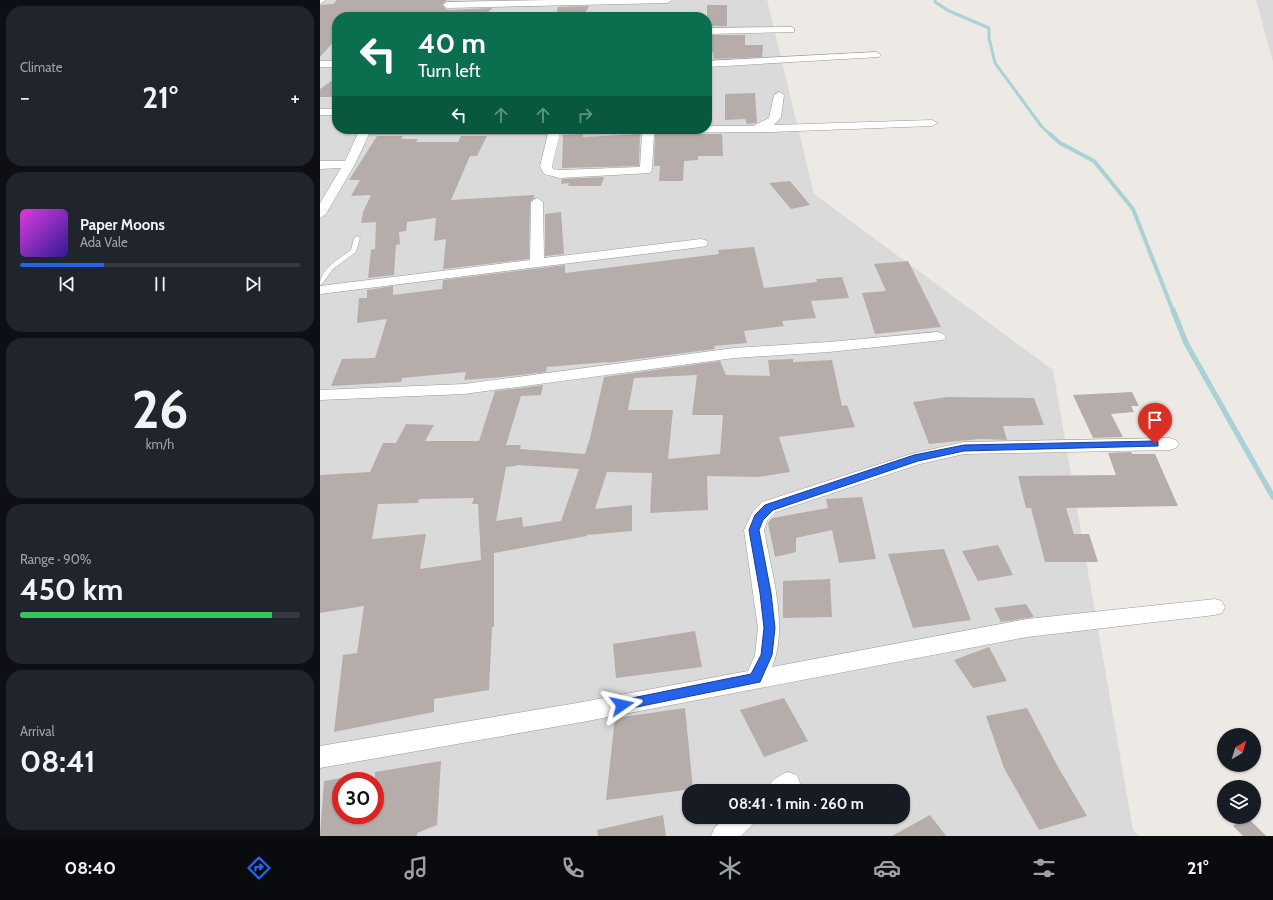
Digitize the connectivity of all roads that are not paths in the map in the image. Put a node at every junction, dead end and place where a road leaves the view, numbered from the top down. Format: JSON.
{"nodes":[{"id":1,"x":668,"y":0,"type":"edge"},
{"id":2,"x":447,"y":6,"type":"edge"},
{"id":3,"x":791,"y":30,"type":"dead end"},
{"id":4,"x":712,"y":31,"type":"edge"},
{"id":5,"x":876,"y":55,"type":"dead end"},
{"id":6,"x":320,"y":64,"type":"edge"},
{"id":7,"x":332,"y":64,"type":"edge"},
{"id":8,"x":712,"y":64,"type":"edge"},
{"id":9,"x":779,"y":95,"type":"dead end"},
{"id":10,"x":320,"y":112,"type":"edge"},
{"id":11,"x":332,"y":112,"type":"edge"},
{"id":12,"x":932,"y":123,"type":"dead end"},
{"id":13,"x":712,"y":129,"type":"edge"},
{"id":14,"x":748,"y":129,"type":"junction"},
{"id":15,"x":363,"y":134,"type":"edge"},
{"id":16,"x":553,"y":134,"type":"edge"},
{"id":17,"x":648,"y":134,"type":"edge"},
{"id":18,"x":349,"y":164,"type":"junction"},
{"id":19,"x":320,"y":165,"type":"edge"},
{"id":20,"x":537,"y":202,"type":"dead end"},
{"id":21,"x":320,"y":214,"type":"edge"},
{"id":22,"x":357,"y":238,"type":"dead end"},
{"id":23,"x":701,"y":243,"type":"dead end"},
{"id":24,"x":537,"y":263,"type":"junction"},
{"id":25,"x":320,"y":283,"type":"edge"},
{"id":26,"x":320,"y":290,"type":"edge"},
{"id":27,"x":938,"y":337,"type":"dead end"},
{"id":28,"x":320,"y":395,"type":"edge"},
{"id":29,"x":1170,"y":444,"type":"dead end"},
{"id":30,"x":1215,"y":607,"type":"dead end"},
{"id":31,"x":755,"y":679,"type":"junction"},
{"id":32,"x":320,"y":757,"type":"edge"},
{"id":33,"x":736,"y":824,"type":"edge"},
{"id":34,"x":724,"y":836,"type":"edge"}],
"edges":[{"from":1,"to":2,"type":"street"},
{"from":3,"to":4,"type":"street"},
{"from":5,"to":8,"type":"street"},
{"from":6,"to":7,"type":"street"},
{"from":9,"to":14,"type":"street"},
{"from":10,"to":11,"type":"street"},
{"from":12,"to":14,"type":"street"},
{"from":13,"to":14,"type":"street"},
{"from":15,"to":18,"type":"street"},
{"from":16,"to":17,"type":"street"},
{"from":18,"to":19,"type":"street"},
{"from":18,"to":21,"type":"street"},
{"from":20,"to":24,"type":"street"},
{"from":22,"to":25,"type":"lane"},
{"from":23,"to":24,"type":"street"},
{"from":24,"to":26,"type":"street"},
{"from":27,"to":28,"type":"street"},
{"from":29,"to":31,"type":"street"},
{"from":30,"to":31,"type":"street"},
{"from":31,"to":32,"type":"street"},
{"from":33,"to":34,"type":"street"}]}
